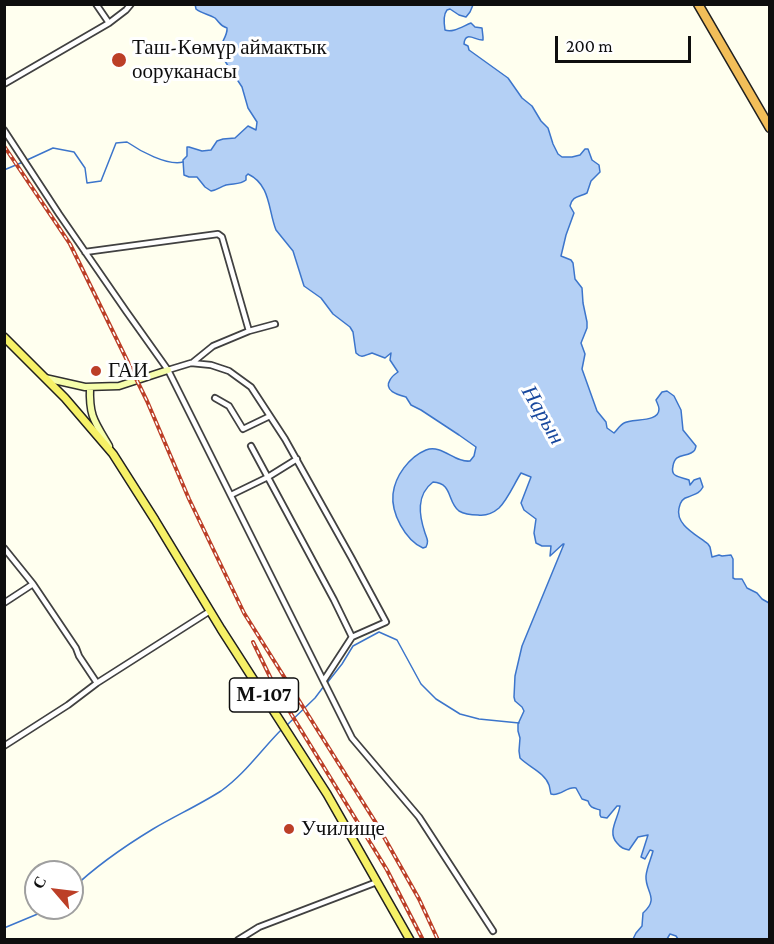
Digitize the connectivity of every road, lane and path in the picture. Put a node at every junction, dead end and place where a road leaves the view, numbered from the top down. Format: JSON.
{"nodes":[{"id":1,"x":96,"y":4,"type":"edge"},
{"id":2,"x":131,"y":4,"type":"edge"},
{"id":3,"x":698,"y":4,"type":"edge"},
{"id":4,"x":109,"y":23,"type":"junction"},
{"id":5,"x":4,"y":84,"type":"edge"},
{"id":6,"x":770,"y":128,"type":"edge"},
{"id":7,"x":4,"y":130,"type":"edge"},
{"id":8,"x":85,"y":252,"type":"junction"},
{"id":9,"x":275,"y":324,"type":"dead end"},
{"id":10,"x":249,"y":331,"type":"junction"},
{"id":11,"x":4,"y":337,"type":"edge"},
{"id":12,"x":191,"y":363,"type":"junction"},
{"id":13,"x":168,"y":370,"type":"junction"},
{"id":14,"x":45,"y":378,"type":"junction"},
{"id":15,"x":90,"y":387,"type":"junction"},
{"id":16,"x":215,"y":398,"type":"dead end"},
{"id":17,"x":270,"y":416,"type":"junction"},
{"id":18,"x":251,"y":446,"type":"dead end"},
{"id":19,"x":114,"y":454,"type":"junction"},
{"id":20,"x":297,"y":459,"type":"junction"},
{"id":21,"x":268,"y":477,"type":"junction"},
{"id":22,"x":231,"y":495,"type":"junction"},
{"id":23,"x":4,"y":548,"type":"edge"},
{"id":24,"x":33,"y":584,"type":"junction"},
{"id":25,"x":4,"y":603,"type":"edge"},
{"id":26,"x":210,"y":611,"type":"junction"},
{"id":27,"x":352,"y":637,"type":"junction"},
{"id":28,"x":324,"y":681,"type":"junction"},
{"id":29,"x":97,"y":683,"type":"junction"},
{"id":30,"x":4,"y":746,"type":"edge"},
{"id":31,"x":377,"y":882,"type":"junction"},
{"id":32,"x":493,"y":931,"type":"dead end"},
{"id":33,"x":237,"y":939,"type":"edge"},
{"id":34,"x":410,"y":939,"type":"edge"}],
"edges":[{"from":1,"to":4,"type":"street"},
{"from":2,"to":4,"type":"street"},
{"from":3,"to":6,"type":"highway"},
{"from":4,"to":5,"type":"street"},
{"from":7,"to":8,"type":"street"},
{"from":8,"to":10,"type":"street"},
{"from":8,"to":13,"type":"street"},
{"from":9,"to":10,"type":"street"},
{"from":10,"to":12,"type":"street"},
{"from":11,"to":14,"type":"main road","number":"М-107"},
{"from":12,"to":13,"type":"street"},
{"from":12,"to":17,"type":"street"},
{"from":13,"to":15,"type":"street"},
{"from":13,"to":22,"type":"street"},
{"from":14,"to":15,"type":"street"},
{"from":14,"to":19,"type":"main road","number":"М-107"},
{"from":15,"to":19,"type":"street"},
{"from":16,"to":17,"type":"street"},
{"from":17,"to":20,"type":"street"},
{"from":18,"to":21,"type":"street"},
{"from":19,"to":26,"type":"main road","number":"М-107"},
{"from":20,"to":21,"type":"street"},
{"from":20,"to":27,"type":"street"},
{"from":21,"to":22,"type":"street"},
{"from":21,"to":27,"type":"street"},
{"from":22,"to":28,"type":"street"},
{"from":23,"to":24,"type":"street"},
{"from":24,"to":25,"type":"street"},
{"from":24,"to":29,"type":"street"},
{"from":26,"to":29,"type":"street"},
{"from":26,"to":31,"type":"main road","number":"М-107"},
{"from":27,"to":28,"type":"street"},
{"from":28,"to":32,"type":"street"},
{"from":29,"to":30,"type":"street"},
{"from":31,"to":33,"type":"street"},
{"from":31,"to":34,"type":"main road","number":"М-107"}]}
